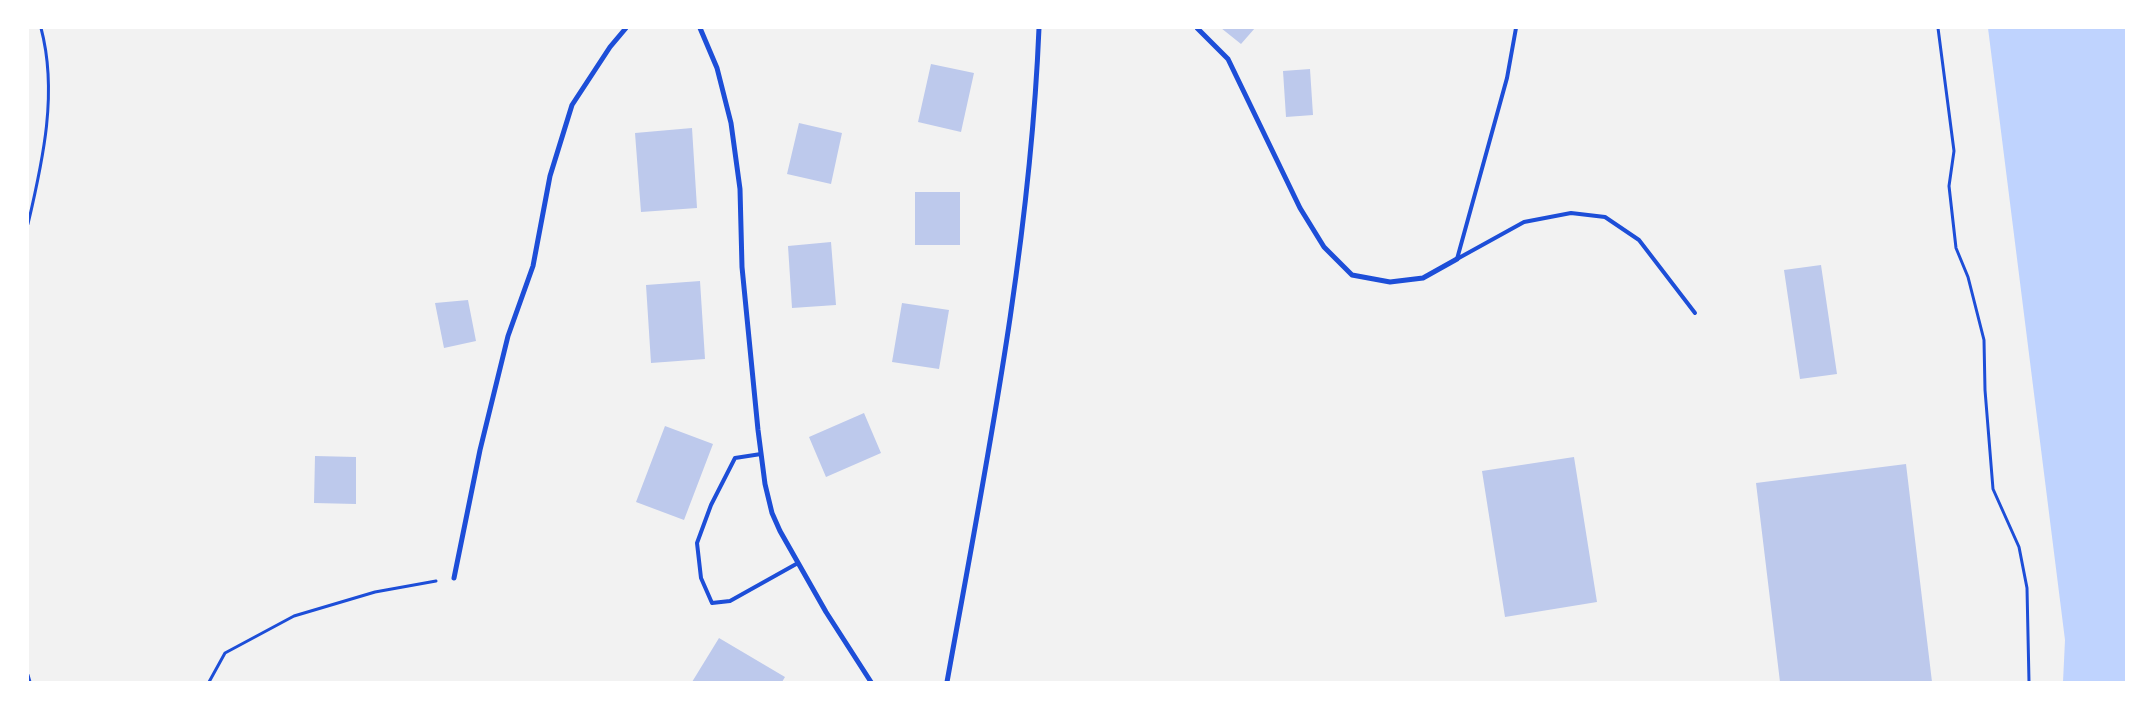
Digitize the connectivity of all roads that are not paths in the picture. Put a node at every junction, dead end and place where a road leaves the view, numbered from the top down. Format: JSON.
{"nodes":[{"id":1,"x":626,"y":28,"type":"edge"},
{"id":2,"x":700,"y":28,"type":"edge"},
{"id":3,"x":1039,"y":28,"type":"edge"},
{"id":4,"x":1197,"y":28,"type":"edge"},
{"id":5,"x":1516,"y":28,"type":"edge"},
{"id":6,"x":1457,"y":259,"type":"junction"},
{"id":7,"x":1695,"y":313,"type":"dead end"},
{"id":8,"x":761,"y":454,"type":"junction"},
{"id":9,"x":798,"y":563,"type":"junction"},
{"id":10,"x":454,"y":578,"type":"road end"},
{"id":11,"x":871,"y":682,"type":"edge"},
{"id":12,"x":947,"y":682,"type":"edge"}],
"edges":[{"from":1,"to":10,"type":"street"},
{"from":2,"to":8,"type":"street"},
{"from":3,"to":12,"type":"street"},
{"from":4,"to":6,"type":"street"},
{"from":5,"to":6,"type":"lane"},
{"from":6,"to":7,"type":"lane"},
{"from":8,"to":9,"type":"street"},
{"from":8,"to":9,"type":"lane"},
{"from":9,"to":11,"type":"street"}]}
